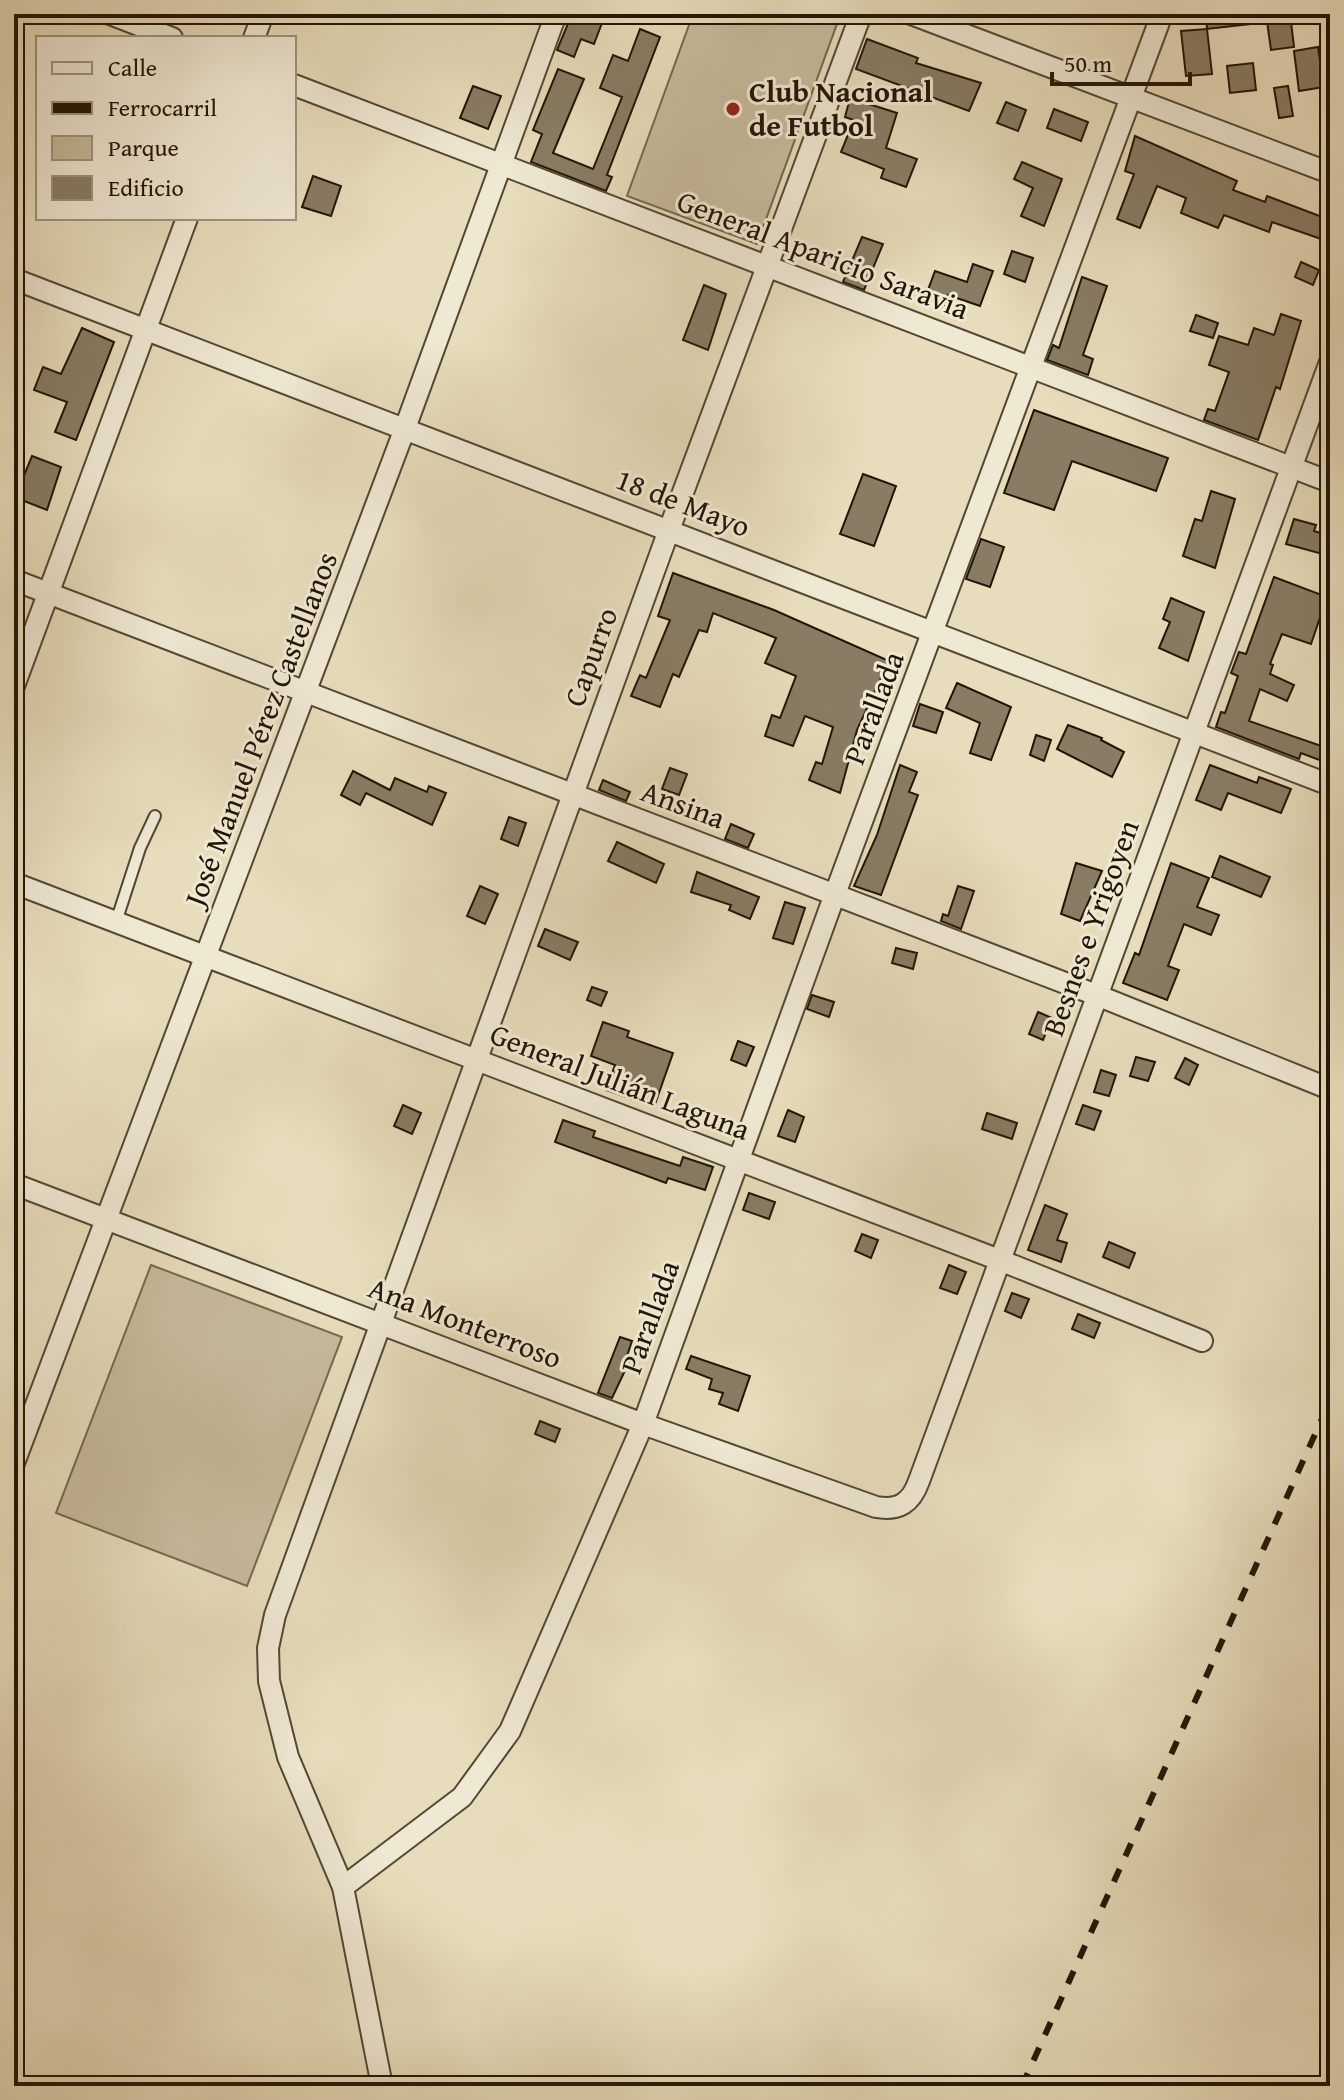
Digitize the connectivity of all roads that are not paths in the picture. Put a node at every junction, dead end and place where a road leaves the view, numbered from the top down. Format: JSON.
{"nodes":[{"id":1,"x":110,"y":14,"type":"edge"},
{"id":2,"x":263,"y":14,"type":"edge"},
{"id":3,"x":556,"y":14,"type":"edge"},
{"id":4,"x":861,"y":14,"type":"edge"},
{"id":5,"x":911,"y":14,"type":"edge"},
{"id":6,"x":1162,"y":14,"type":"edge"},
{"id":7,"x":167,"y":36,"type":"edge"},
{"id":8,"x":255,"y":36,"type":"edge"},
{"id":9,"x":296,"y":86,"type":"edge"},
{"id":10,"x":1131,"y":97,"type":"junction"},
{"id":11,"x":502,"y":162,"type":"junction"},
{"id":12,"x":1330,"y":173,"type":"edge"},
{"id":13,"x":186,"y":220,"type":"edge"},
{"id":14,"x":767,"y":268,"type":"junction"},
{"id":15,"x":14,"y":279,"type":"edge"},
{"id":16,"x":145,"y":329,"type":"junction"},
{"id":17,"x":1330,"y":362,"type":"edge"},
{"id":18,"x":1031,"y":367,"type":"junction"},
{"id":19,"x":404,"y":431,"type":"junction"},
{"id":20,"x":1291,"y":467,"type":"junction"},
{"id":21,"x":1330,"y":482,"type":"edge"},
{"id":22,"x":669,"y":530,"type":"junction"},
{"id":23,"x":14,"y":580,"type":"edge"},
{"id":24,"x":48,"y":593,"type":"junction"},
{"id":25,"x":935,"y":631,"type":"junction"},
{"id":26,"x":14,"y":686,"type":"edge"},
{"id":27,"x":306,"y":693,"type":"junction"},
{"id":28,"x":1196,"y":731,"type":"junction"},
{"id":29,"x":1330,"y":785,"type":"edge"},
{"id":30,"x":573,"y":796,"type":"junction"},
{"id":31,"x":155,"y":816,"type":"dead end"},
{"id":32,"x":14,"y":883,"type":"edge"},
{"id":33,"x":835,"y":894,"type":"junction"},
{"id":34,"x":116,"y":922,"type":"junction"},
{"id":35,"x":207,"y":956,"type":"junction"},
{"id":36,"x":1099,"y":996,"type":"junction"},
{"id":37,"x":477,"y":1059,"type":"junction"},
{"id":38,"x":1330,"y":1089,"type":"edge"},
{"id":39,"x":739,"y":1160,"type":"junction"},
{"id":40,"x":14,"y":1184,"type":"edge"},
{"id":41,"x":104,"y":1220,"type":"junction"},
{"id":42,"x":1002,"y":1261,"type":"junction"},
{"id":43,"x":381,"y":1321,"type":"junction"},
{"id":44,"x":1202,"y":1341,"type":"dead end"},
{"id":45,"x":643,"y":1424,"type":"junction"},
{"id":46,"x":14,"y":1463,"type":"edge"},
{"id":47,"x":897,"y":1508,"type":"joint"},
{"id":48,"x":343,"y":1887,"type":"junction"},
{"id":49,"x":382,"y":2086,"type":"edge"}],
"edges":[{"from":1,"to":7,"type":"street"},
{"from":2,"to":8,"type":"street"},
{"from":3,"to":11,"type":"street","name":"José Manuel Pérez Castellanos"},
{"from":4,"to":14,"type":"street","name":"Capurro"},
{"from":5,"to":10,"type":"street"},
{"from":6,"to":10,"type":"street","name":"Parallada"},
{"from":9,"to":11,"type":"street","name":"General Aparicio Saravia"},
{"from":10,"to":12,"type":"street"},
{"from":10,"to":18,"type":"street","name":"Parallada"},
{"from":11,"to":14,"type":"street","name":"General Aparicio Saravia"},
{"from":11,"to":19,"type":"street","name":"José Manuel Pérez Castellanos"},
{"from":13,"to":16,"type":"street"},
{"from":14,"to":18,"type":"street","name":"General Aparicio Saravia"},
{"from":14,"to":22,"type":"street","name":"Capurro"},
{"from":15,"to":16,"type":"street","name":"18 de Mayo"},
{"from":16,"to":19,"type":"street","name":"18 de Mayo"},
{"from":16,"to":24,"type":"street"},
{"from":17,"to":20,"type":"street","name":"Besnes e Yrigoyen"},
{"from":18,"to":20,"type":"street","name":"General Aparicio Saravia"},
{"from":18,"to":25,"type":"street","name":"Parallada"},
{"from":19,"to":22,"type":"street","name":"18 de Mayo"},
{"from":19,"to":27,"type":"street","name":"José Manuel Pérez Castellanos"},
{"from":20,"to":21,"type":"street","name":"General Aparicio Saravia"},
{"from":20,"to":28,"type":"street","name":"Besnes e Yrigoyen"},
{"from":22,"to":25,"type":"street","name":"18 de Mayo"},
{"from":22,"to":30,"type":"street","name":"Capurro"},
{"from":23,"to":24,"type":"street","name":"Ansina"},
{"from":24,"to":26,"type":"street"},
{"from":24,"to":27,"type":"street","name":"Ansina"},
{"from":25,"to":28,"type":"street","name":"18 de Mayo"},
{"from":25,"to":33,"type":"street","name":"Parallada"},
{"from":27,"to":30,"type":"street","name":"Ansina"},
{"from":27,"to":35,"type":"street","name":"José Manuel Pérez Castellanos"},
{"from":28,"to":29,"type":"street","name":"18 de Mayo"},
{"from":28,"to":36,"type":"street","name":"Besnes e Yrigoyen"},
{"from":30,"to":33,"type":"street","name":"Ansina"},
{"from":30,"to":37,"type":"street","name":"Capurro"},
{"from":31,"to":34,"type":"lane"},
{"from":32,"to":34,"type":"street","name":"General Julián Laguna"},
{"from":33,"to":36,"type":"street","name":"Ansina"},
{"from":33,"to":39,"type":"street","name":"Parallada"},
{"from":34,"to":35,"type":"street","name":"General Julián Laguna"},
{"from":35,"to":37,"type":"street","name":"General Julián Laguna"},
{"from":35,"to":41,"type":"street","name":"José Manuel Pérez Castellanos"},
{"from":36,"to":38,"type":"street","name":"Ansina"},
{"from":36,"to":42,"type":"street","name":"Besnes e Yrigoyen"},
{"from":37,"to":39,"type":"street","name":"General Julián Laguna"},
{"from":37,"to":43,"type":"street","name":"Capurro"},
{"from":39,"to":42,"type":"street","name":"General Julián Laguna"},
{"from":39,"to":45,"type":"street","name":"Parallada"},
{"from":40,"to":41,"type":"street","name":"Ana Monterroso"},
{"from":41,"to":43,"type":"street","name":"Ana Monterroso"},
{"from":41,"to":46,"type":"street","name":"José Manuel Pérez Castellanos"},
{"from":42,"to":44,"type":"street","name":"General Julián Laguna"},
{"from":42,"to":47,"type":"street","name":"Besnes e Yrigoyen"},
{"from":43,"to":45,"type":"street","name":"Ana Monterroso"},
{"from":43,"to":48,"type":"street","name":"Capurro"},
{"from":45,"to":47,"type":"street","name":"Ana Monterroso"},
{"from":45,"to":48,"type":"street","name":"Parallada"},
{"from":48,"to":49,"type":"street","name":"Capurro"}]}
